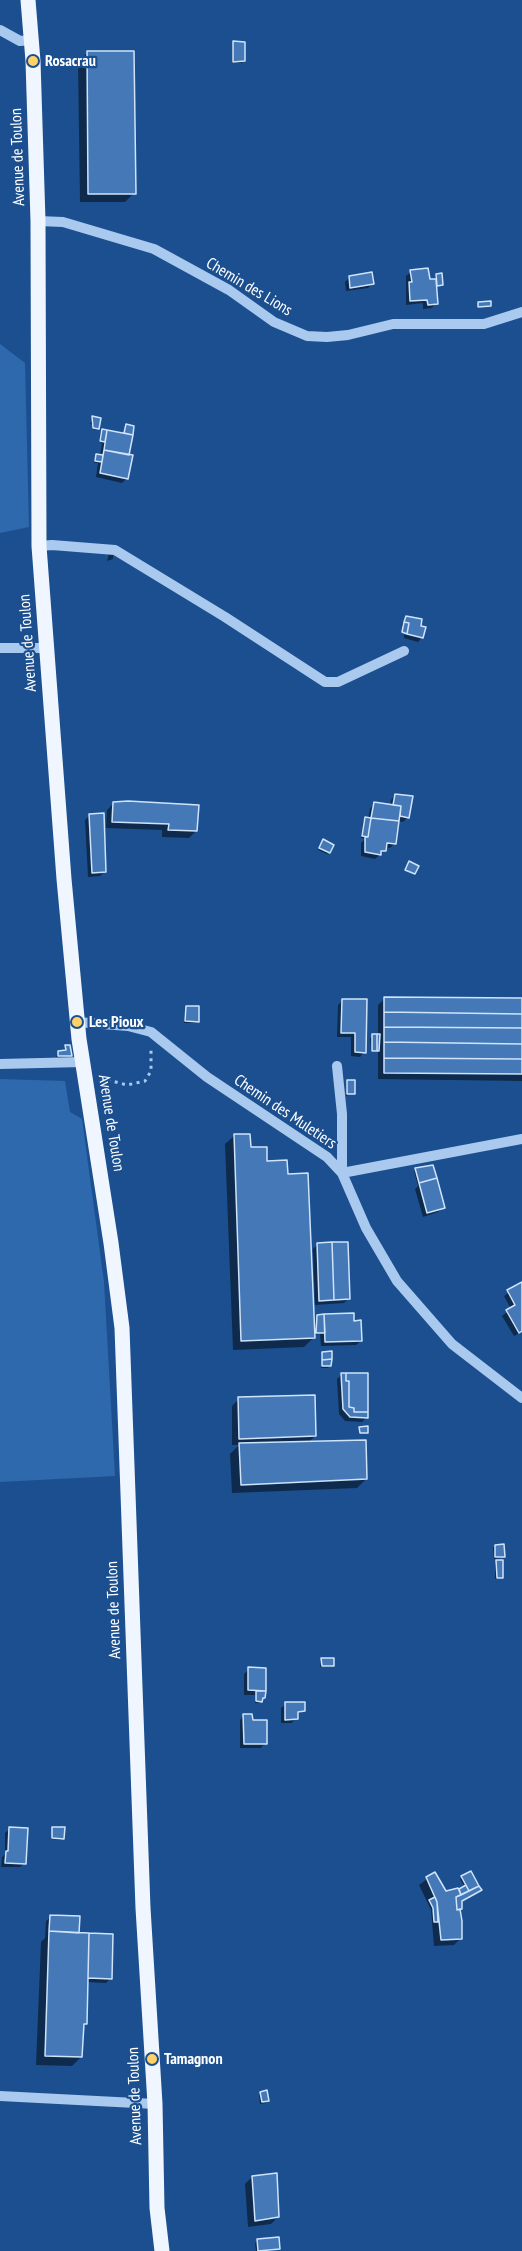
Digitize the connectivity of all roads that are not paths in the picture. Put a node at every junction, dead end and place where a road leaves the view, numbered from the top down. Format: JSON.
{"nodes":[{"id":1,"x":28,"y":0,"type":"edge"},
{"id":2,"x":0,"y":30,"type":"edge"},
{"id":3,"x":32,"y":40,"type":"junction"},
{"id":4,"x":38,"y":221,"type":"junction"},
{"id":5,"x":522,"y":312,"type":"edge"},
{"id":6,"x":39,"y":546,"type":"junction"},
{"id":7,"x":0,"y":648,"type":"edge"},
{"id":8,"x":47,"y":648,"type":"junction"},
{"id":9,"x":404,"y":651,"type":"dead end"},
{"id":10,"x":77,"y":1022,"type":"junction"},
{"id":11,"x":83,"y":1062,"type":"junction"},
{"id":12,"x":0,"y":1064,"type":"edge"},
{"id":13,"x":337,"y":1066,"type":"dead end"},
{"id":14,"x":522,"y":1139,"type":"edge"},
{"id":15,"x":342,"y":1173,"type":"junction"},
{"id":16,"x":522,"y":1398,"type":"edge"},
{"id":17,"x":0,"y":2096,"type":"edge"},
{"id":18,"x":155,"y":2104,"type":"junction"},
{"id":19,"x":162,"y":2251,"type":"edge"}],
"edges":[{"from":1,"to":3,"type":"main road","name":"Avenue de Toulon"},
{"from":2,"to":3,"type":"street"},
{"from":3,"to":4,"type":"main road","name":"Avenue de Toulon"},
{"from":4,"to":5,"type":"street","name":"Chemin des Lions"},
{"from":4,"to":6,"type":"main road","name":"Avenue de Toulon"},
{"from":6,"to":8,"type":"main road","name":"Avenue de Toulon"},
{"from":6,"to":9,"type":"street"},
{"from":7,"to":8,"type":"street"},
{"from":8,"to":10,"type":"main road","name":"Avenue de Toulon"},
{"from":10,"to":11,"type":"main road","name":"Avenue de Toulon"},
{"from":10,"to":15,"type":"street","name":"Chemin des Muletiers"},
{"from":11,"to":12,"type":"street"},
{"from":11,"to":18,"type":"main road","name":"Avenue de Toulon"},
{"from":13,"to":15,"type":"street"},
{"from":14,"to":15,"type":"street"},
{"from":15,"to":16,"type":"street","name":"Chemin des Muletiers"},
{"from":17,"to":18,"type":"street"},
{"from":18,"to":19,"type":"main road","name":"Avenue de Toulon"}]}
